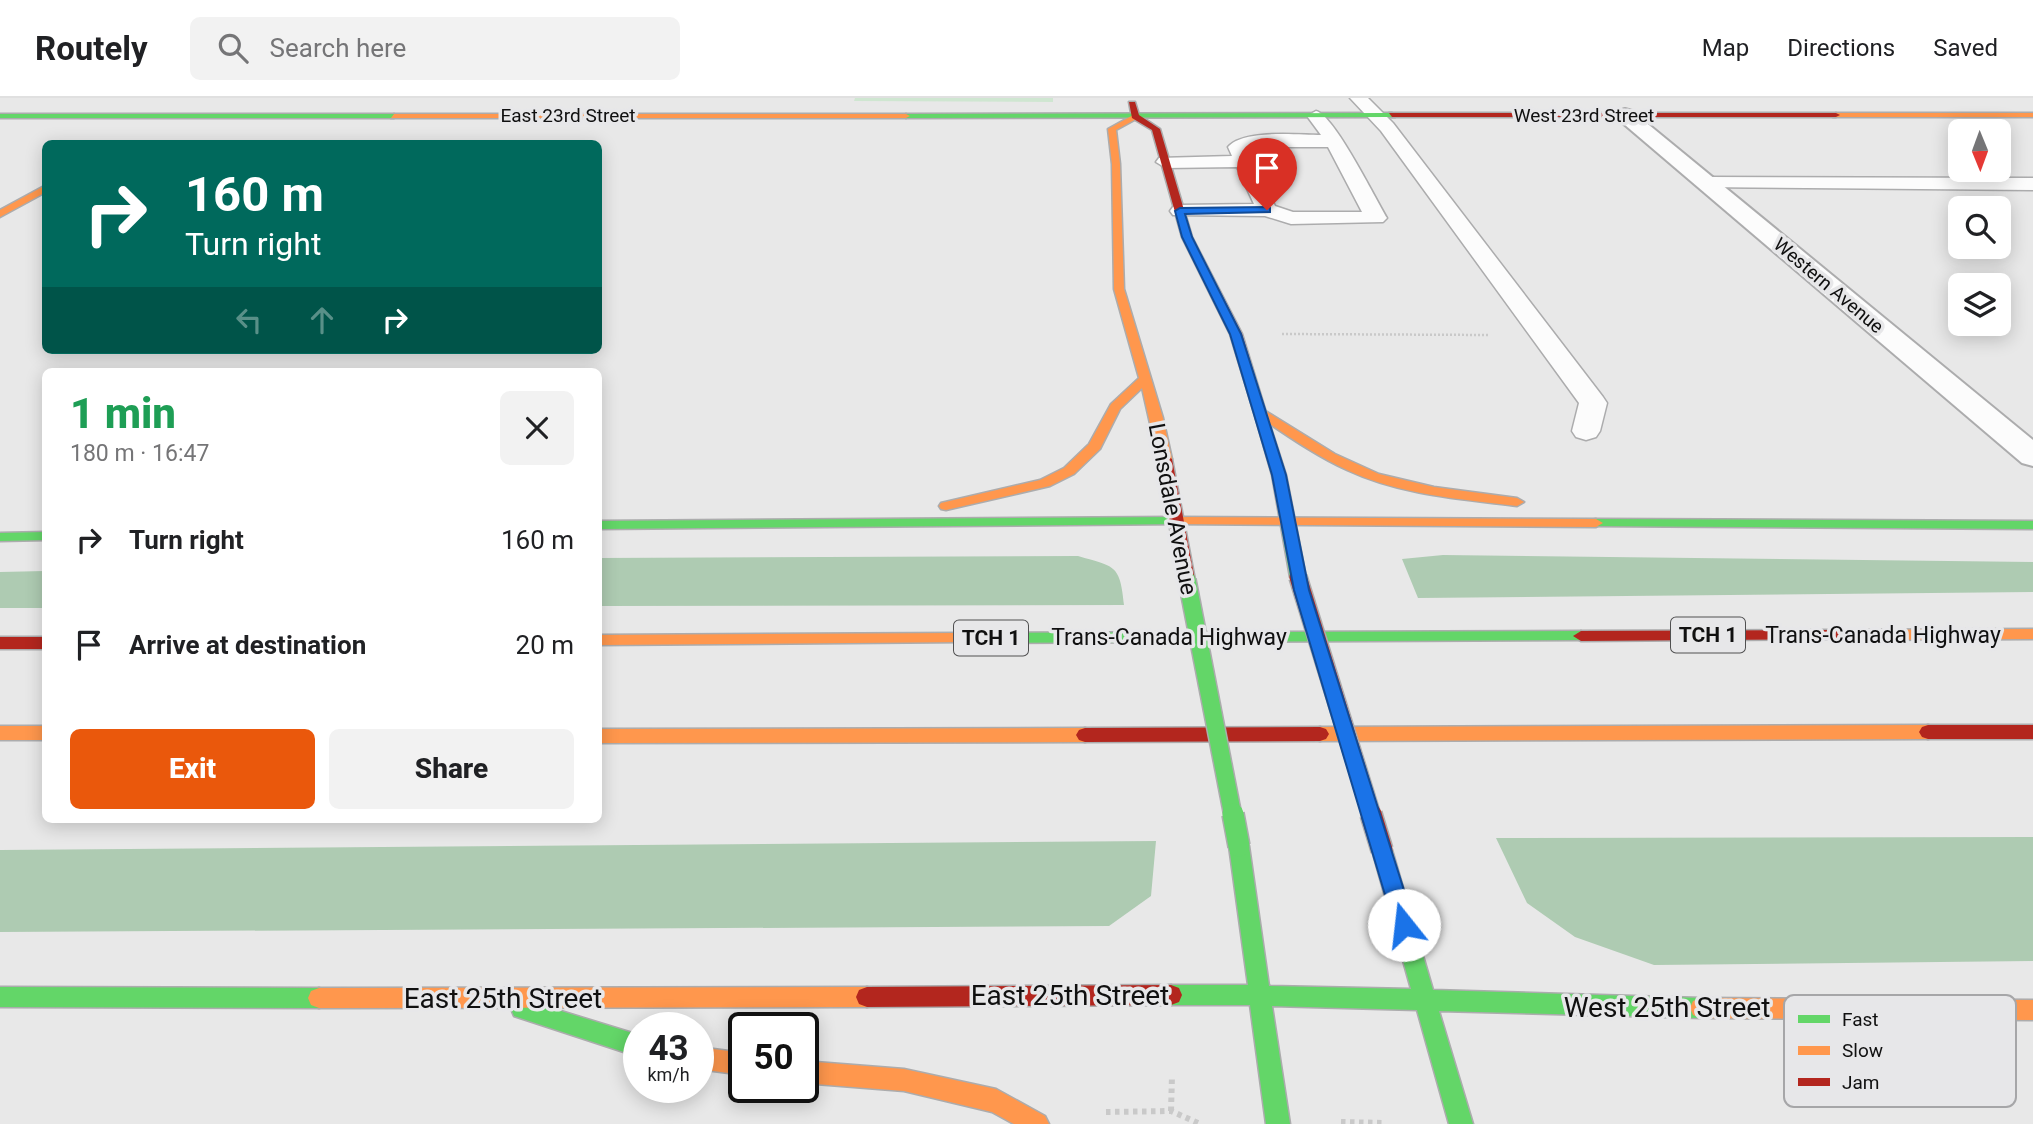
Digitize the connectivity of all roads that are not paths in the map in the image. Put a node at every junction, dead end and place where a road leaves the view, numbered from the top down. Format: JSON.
{"nodes":[{"id":1,"x":1130,"y":98,"type":"edge"},
{"id":2,"x":1358,"y":98,"type":"edge"},
{"id":3,"x":195,"y":101,"type":"dead end"},
{"id":4,"x":1625,"y":115,"type":"junction"},
{"id":5,"x":2033,"y":115,"type":"edge"},
{"id":6,"x":0,"y":116,"type":"edge"},
{"id":7,"x":170,"y":116,"type":"junction"},
{"id":8,"x":1135,"y":116,"type":"junction"},
{"id":9,"x":1316,"y":116,"type":"junction"},
{"id":10,"x":1375,"y":116,"type":"junction"},
{"id":11,"x":139,"y":134,"type":"dead end"},
{"id":12,"x":1334,"y":141,"type":"junction"},
{"id":13,"x":1166,"y":162,"type":"junction"},
{"id":14,"x":1279,"y":169,"type":"dead end"},
{"id":15,"x":1707,"y":183,"type":"junction"},
{"id":16,"x":2033,"y":184,"type":"edge"},
{"id":17,"x":1255,"y":186,"type":"junction"},
{"id":18,"x":42,"y":190,"type":"edge"},
{"id":19,"x":1286,"y":196,"type":"dead end"},
{"id":20,"x":1343,"y":196,"type":"dead end"},
{"id":21,"x":1364,"y":197,"type":"junction"},
{"id":22,"x":1180,"y":211,"type":"junction"},
{"id":23,"x":0,"y":214,"type":"edge"},
{"id":24,"x":1145,"y":379,"type":"junction"},
{"id":25,"x":1259,"y":411,"type":"junction"},
{"id":26,"x":1586,"y":432,"type":"dead end"},
{"id":27,"x":2033,"y":456,"type":"edge"},
{"id":28,"x":1177,"y":521,"type":"junction"},
{"id":29,"x":1286,"y":521,"type":"junction"},
{"id":30,"x":874,"y":522,"type":"junction"},
{"id":31,"x":1668,"y":522,"type":"junction"},
{"id":32,"x":602,"y":525,"type":"edge"},
{"id":33,"x":2033,"y":525,"type":"edge"},
{"id":34,"x":42,"y":536,"type":"edge"},
{"id":35,"x":0,"y":537,"type":"edge"},
{"id":36,"x":2033,"y":634,"type":"edge"},
{"id":37,"x":602,"y":640,"type":"edge"},
{"id":38,"x":0,"y":643,"type":"edge"},
{"id":39,"x":42,"y":643,"type":"edge"},
{"id":40,"x":2033,"y":732,"type":"edge"},
{"id":41,"x":0,"y":733,"type":"edge"},
{"id":42,"x":42,"y":733,"type":"edge"},
{"id":43,"x":602,"y":736,"type":"edge"},
{"id":44,"x":1261,"y":994,"type":"junction"},
{"id":45,"x":0,"y":997,"type":"edge"},
{"id":46,"x":490,"y":999,"type":"junction"},
{"id":47,"x":1426,"y":1001,"type":"junction"},
{"id":48,"x":1784,"y":1008,"type":"edge"},
{"id":49,"x":623,"y":1041,"type":"edge"},
{"id":50,"x":819,"y":1073,"type":"edge"},
{"id":51,"x":1037,"y":1124,"type":"edge"},
{"id":52,"x":1278,"y":1124,"type":"edge"},
{"id":53,"x":1461,"y":1124,"type":"edge"}],
"edges":[{"from":1,"to":8,"type":"main road"},
{"from":2,"to":10,"type":"lane"},
{"from":3,"to":7,"type":"main road"},
{"from":4,"to":5,"type":"main road","name":"West 23rd Street"},
{"from":4,"to":10,"type":"main road","name":"West 23rd Street"},
{"from":4,"to":15,"type":"street","name":"Western Avenue"},
{"from":6,"to":7,"type":"main road","name":"East 23rd Street"},
{"from":7,"to":8,"type":"main road","name":"East 23rd Street"},
{"from":7,"to":11,"type":"main road"},
{"from":8,"to":9,"type":"main road","name":"West 23rd Street"},
{"from":8,"to":13,"type":"main road"},
{"from":8,"to":24,"type":"main road","name":"Lonsdale Avenue"},
{"from":9,"to":10,"type":"main road","name":"West 23rd Street"},
{"from":9,"to":12,"type":"lane"},
{"from":10,"to":26,"type":"lane"},
{"from":12,"to":17,"type":"lane"},
{"from":12,"to":21,"type":"lane"},
{"from":13,"to":17,"type":"lane"},
{"from":13,"to":22,"type":"main road"},
{"from":14,"to":17,"type":"lane"},
{"from":15,"to":16,"type":"lane"},
{"from":15,"to":27,"type":"street","name":"Western Avenue"},
{"from":17,"to":19,"type":"lane"},
{"from":17,"to":21,"type":"lane"},
{"from":17,"to":22,"type":"lane"},
{"from":18,"to":23,"type":"main road"},
{"from":20,"to":21,"type":"lane"},
{"from":22,"to":25,"type":"main road"},
{"from":24,"to":28,"type":"main road","name":"Lonsdale Avenue"},
{"from":24,"to":30,"type":"main road"},
{"from":25,"to":29,"type":"main road"},
{"from":25,"to":31,"type":"main road"},
{"from":28,"to":29,"type":"main road"},
{"from":28,"to":30,"type":"main road"},
{"from":28,"to":44,"type":"main road","name":"Lonsdale Avenue","bridge":true},
{"from":29,"to":31,"type":"main road"},
{"from":29,"to":47,"type":"main road","bridge":true},
{"from":30,"to":32,"type":"main road"},
{"from":31,"to":33,"type":"main road"},
{"from":34,"to":35,"type":"main road"},
{"from":36,"to":37,"type":"main road","name":"Trans-Canada Highway","number":"TCH 1"},
{"from":38,"to":39,"type":"main road"},
{"from":40,"to":43,"type":"main road"},
{"from":41,"to":42,"type":"main road"},
{"from":44,"to":46,"type":"main road","name":"East 25th Street"},
{"from":44,"to":47,"type":"main road","name":"East 25th Street"},
{"from":44,"to":52,"type":"main road","name":"Lonsdale Avenue"},
{"from":45,"to":46,"type":"main road","name":"East 25th Street"},
{"from":46,"to":49,"type":"main road"},
{"from":47,"to":48,"type":"main road","name":"West 25th Street"},
{"from":47,"to":53,"type":"main road"},
{"from":50,"to":51,"type":"main road"}]}
